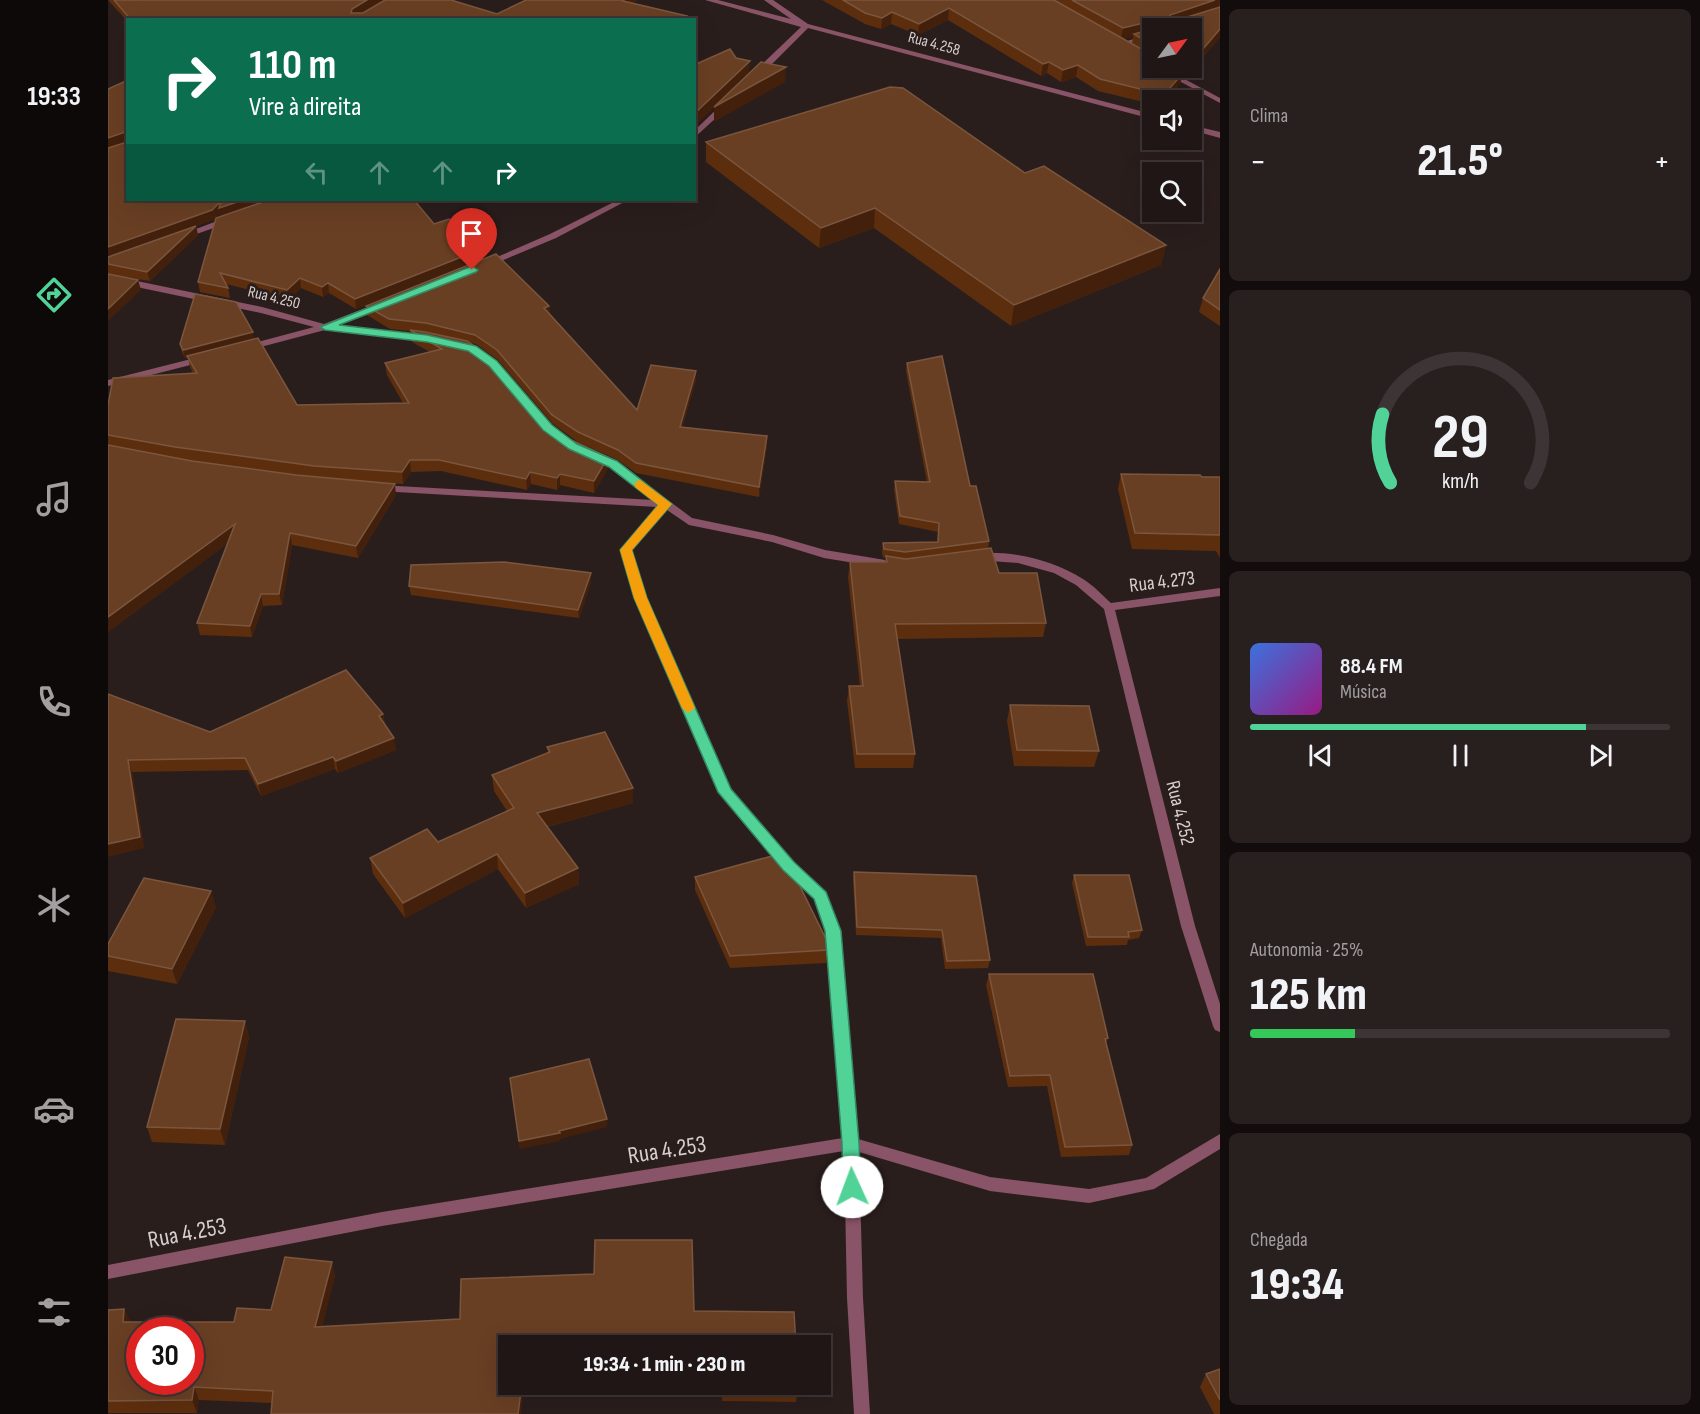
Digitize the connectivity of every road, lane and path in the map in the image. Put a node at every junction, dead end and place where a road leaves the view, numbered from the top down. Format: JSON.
{"nodes":[{"id":1,"x":709,"y":0,"type":"edge"},
{"id":2,"x":768,"y":0,"type":"edge"},
{"id":3,"x":806,"y":26,"type":"junction"},
{"id":4,"x":1142,"y":38,"type":"edge"},
{"id":5,"x":1109,"y":39,"type":"edge"},
{"id":6,"x":1119,"y":45,"type":"junction"},
{"id":7,"x":1127,"y":50,"type":"edge"},
{"id":8,"x":1177,"y":78,"type":"edge"},
{"id":9,"x":749,"y":82,"type":"edge"},
{"id":10,"x":732,"y":99,"type":"edge"},
{"id":11,"x":1220,"y":101,"type":"edge"},
{"id":12,"x":1142,"y":114,"type":"edge"},
{"id":13,"x":1202,"y":130,"type":"edge"},
{"id":14,"x":696,"y":134,"type":"edge"},
{"id":15,"x":1220,"y":135,"type":"edge"},
{"id":16,"x":622,"y":201,"type":"edge"},
{"id":17,"x":241,"y":215,"type":"edge"},
{"id":18,"x":174,"y":239,"type":"edge"},
{"id":19,"x":472,"y":270,"type":"edge"},
{"id":20,"x":108,"y":278,"type":"edge"},
{"id":21,"x":388,"y":302,"type":"edge"},
{"id":22,"x":325,"y":327,"type":"junction"},
{"id":23,"x":438,"y":341,"type":"edge"},
{"id":24,"x":233,"y":351,"type":"edge"},
{"id":25,"x":212,"y":357,"type":"edge"},
{"id":26,"x":108,"y":382,"type":"edge"},
{"id":27,"x":583,"y":450,"type":"edge"},
{"id":28,"x":366,"y":486,"type":"edge"},
{"id":29,"x":666,"y":504,"type":"junction"},
{"id":30,"x":967,"y":559,"type":"edge"},
{"id":31,"x":904,"y":567,"type":"edge"},
{"id":32,"x":1220,"y":592,"type":"edge"},
{"id":33,"x":1109,"y":607,"type":"junction"},
{"id":34,"x":1220,"y":1026,"type":"edge"},
{"id":35,"x":1220,"y":1141,"type":"edge"},
{"id":36,"x":851,"y":1143,"type":"junction"},
{"id":37,"x":108,"y":1272,"type":"edge"},
{"id":38,"x":862,"y":1414,"type":"edge"}],
"edges":[{"from":1,"to":3,"type":"street","name":"Rua 4.258"},
{"from":2,"to":3,"type":"street"},
{"from":3,"to":9,"type":"street"},
{"from":3,"to":12,"type":"street","name":"Rua 4.258"},
{"from":4,"to":6,"type":"street"},
{"from":5,"to":6,"type":"street"},
{"from":6,"to":7,"type":"street"},
{"from":8,"to":11,"type":"street"},
{"from":10,"to":14,"type":"street"},
{"from":13,"to":15,"type":"street"},
{"from":16,"to":19,"type":"street"},
{"from":17,"to":18,"type":"street"},
{"from":20,"to":22,"type":"street","name":"Rua 4.250"},
{"from":21,"to":22,"type":"street"},
{"from":22,"to":23,"type":"street"},
{"from":22,"to":24,"type":"street"},
{"from":25,"to":26,"type":"street"},
{"from":27,"to":29,"type":"street"},
{"from":28,"to":29,"type":"street"},
{"from":29,"to":31,"type":"street"},
{"from":29,"to":36,"type":"street"},
{"from":30,"to":33,"type":"street"},
{"from":32,"to":33,"type":"street","name":"Rua 4.273"},
{"from":33,"to":34,"type":"street","name":"Rua 4.252"},
{"from":35,"to":36,"type":"street","name":"Rua 4.253"},
{"from":36,"to":37,"type":"street","name":"Rua 4.253"},
{"from":36,"to":38,"type":"street"}]}
